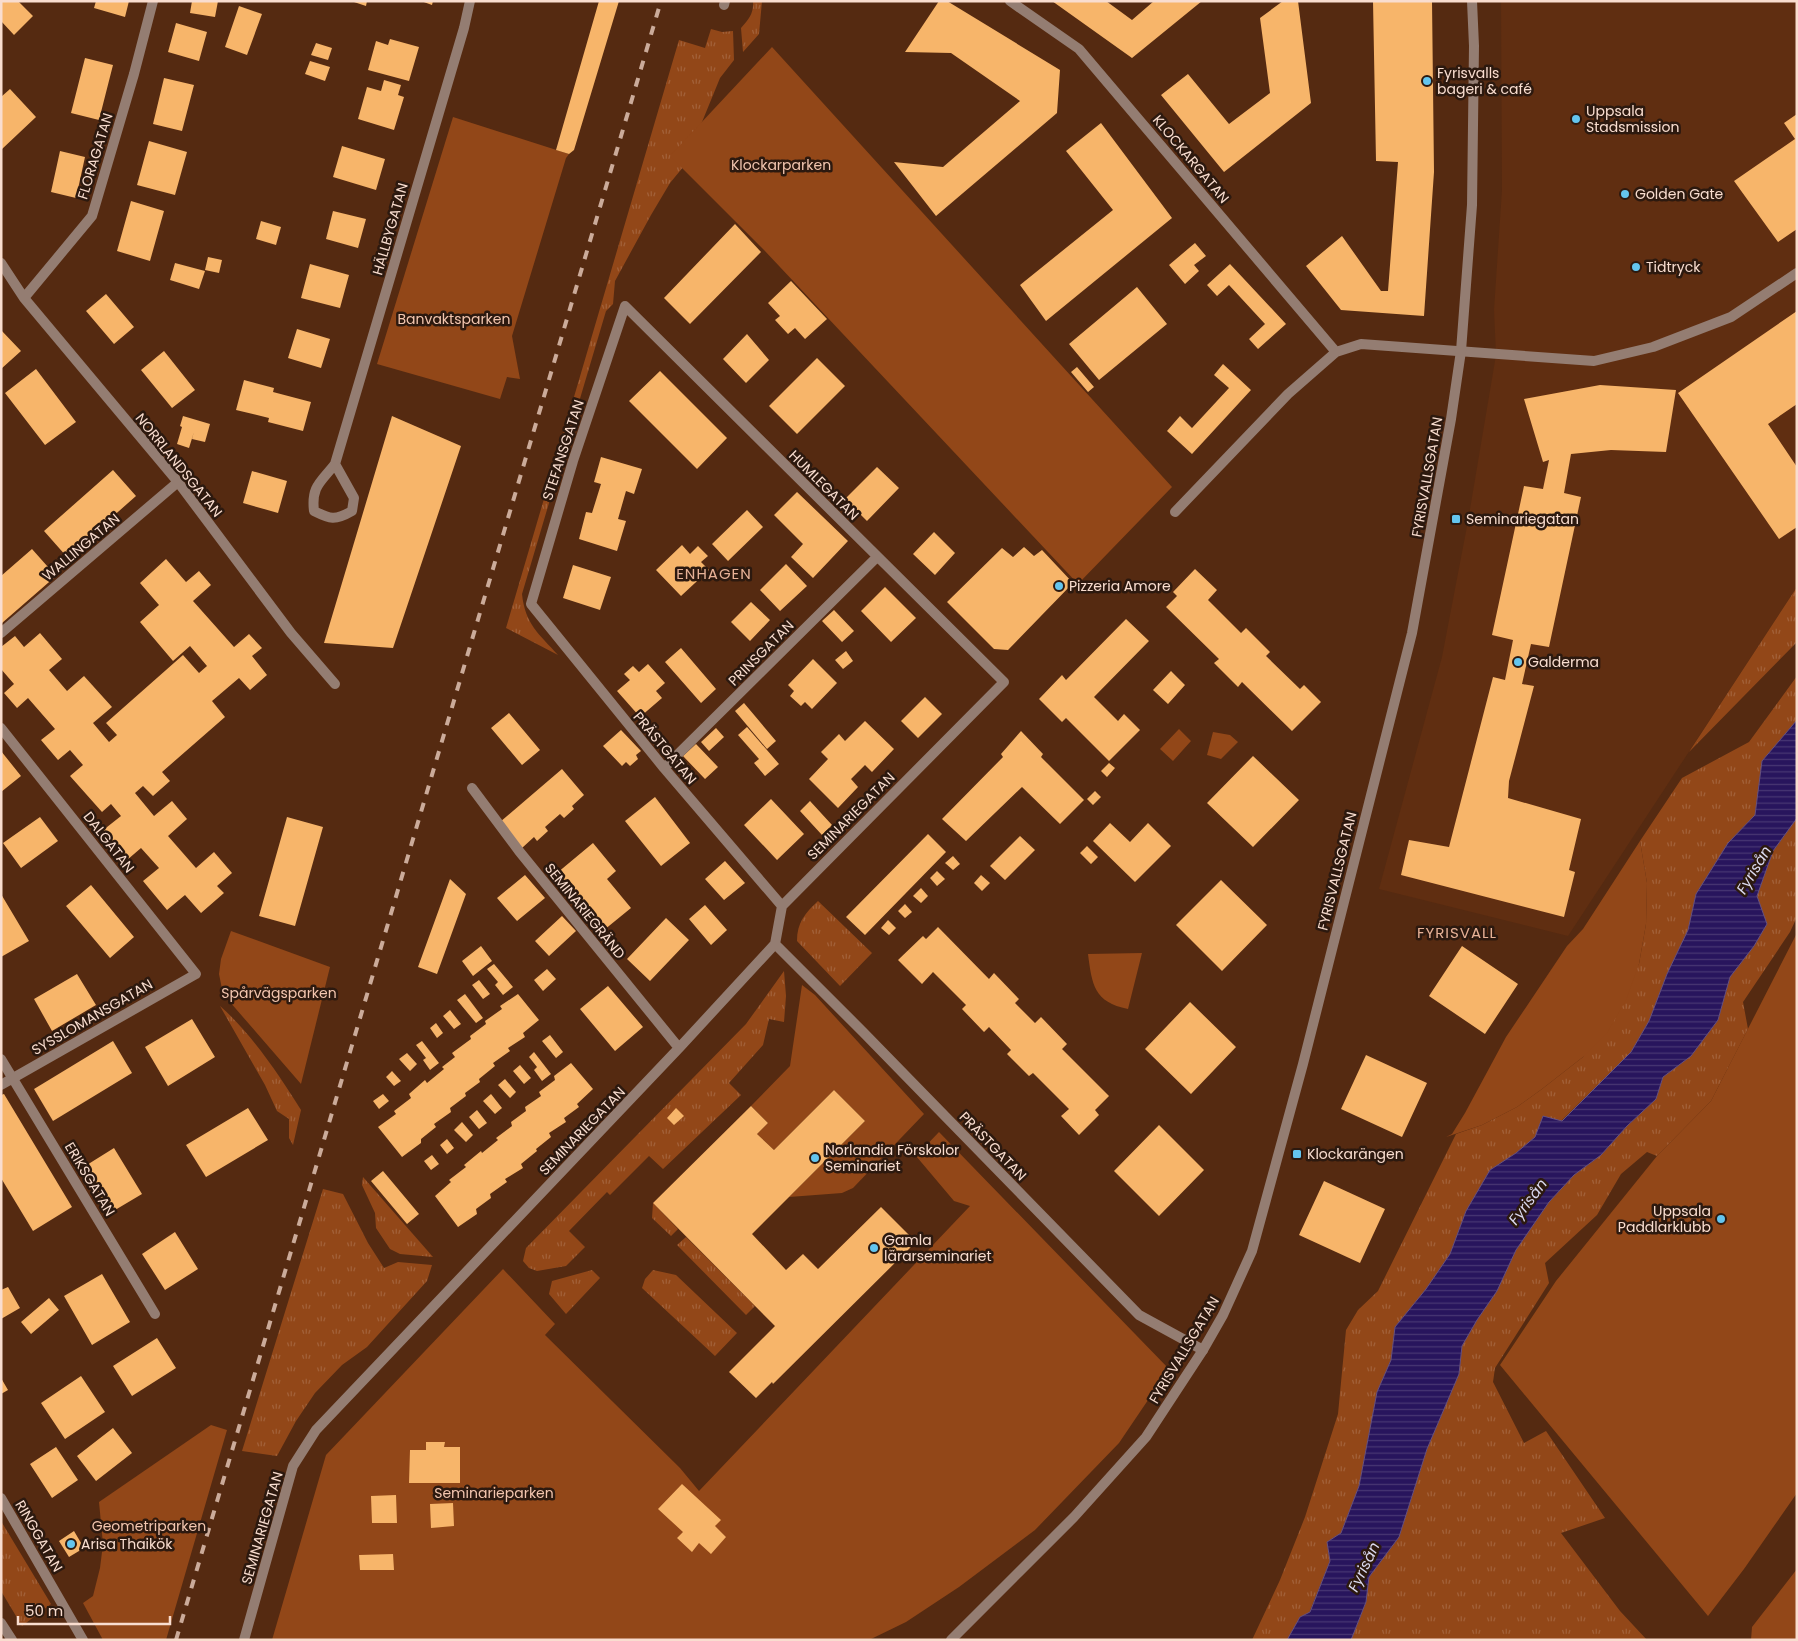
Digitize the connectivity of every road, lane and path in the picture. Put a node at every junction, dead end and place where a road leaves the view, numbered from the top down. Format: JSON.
{"nodes":[{"id":1,"x":153,"y":1,"type":"edge"},
{"id":2,"x":470,"y":1,"type":"edge"},
{"id":3,"x":1010,"y":1,"type":"edge"},
{"id":4,"x":1472,"y":1,"type":"edge"},
{"id":5,"x":1,"y":263,"type":"edge"},
{"id":6,"x":1797,"y":273,"type":"edge"},
{"id":7,"x":24,"y":298,"type":"junction"},
{"id":8,"x":625,"y":306,"type":"joint"},
{"id":9,"x":1336,"y":352,"type":"junction"},
{"id":10,"x":1461,"y":352,"type":"junction"},
{"id":11,"x":336,"y":464,"type":"junction"},
{"id":12,"x":178,"y":482,"type":"junction"},
{"id":13,"x":1175,"y":512,"type":"dead end"},
{"id":14,"x":877,"y":557,"type":"junction"},
{"id":15,"x":531,"y":604,"type":"joint"},
{"id":16,"x":1,"y":633,"type":"edge"},
{"id":17,"x":1004,"y":682,"type":"joint"},
{"id":18,"x":336,"y":684,"type":"dead end"},
{"id":19,"x":1,"y":728,"type":"edge"},
{"id":20,"x":664,"y":768,"type":"junction"},
{"id":21,"x":472,"y":788,"type":"dead end"},
{"id":22,"x":782,"y":906,"type":"junction"},
{"id":23,"x":775,"y":944,"type":"junction"},
{"id":24,"x":196,"y":974,"type":"joint"},
{"id":25,"x":679,"y":1048,"type":"junction"},
{"id":26,"x":1,"y":1059,"type":"edge"},
{"id":27,"x":13,"y":1078,"type":"junction"},
{"id":28,"x":1,"y":1085,"type":"edge"},
{"id":29,"x":155,"y":1314,"type":"dead end"},
{"id":30,"x":1203,"y":1350,"type":"junction"},
{"id":31,"x":1,"y":1498,"type":"edge"},
{"id":32,"x":1,"y":1623,"type":"edge"},
{"id":33,"x":12,"y":1640,"type":"edge"},
{"id":34,"x":83,"y":1640,"type":"edge"},
{"id":35,"x":244,"y":1640,"type":"edge"},
{"id":36,"x":951,"y":1640,"type":"edge"}],
"edges":[{"from":1,"to":7,"type":"street","name":"FLORAGATAN"},
{"from":2,"to":11,"type":"street","name":"HÄLLBYGATAN"},
{"from":3,"to":9,"type":"street","name":"KLOCKARGATAN"},
{"from":4,"to":10,"type":"street","name":"FYRISVALLSGATAN"},
{"from":5,"to":7,"type":"street","name":"NORRLANDSGATAN"},
{"from":6,"to":10,"type":"street"},
{"from":7,"to":12,"type":"street","name":"NORRLANDSGATAN"},
{"from":8,"to":14,"type":"street","name":"HUMLEGATAN"},
{"from":8,"to":15,"type":"street","name":"STEFANSGATAN"},
{"from":9,"to":10,"type":"street"},
{"from":9,"to":13,"type":"street"},
{"from":10,"to":30,"type":"street","name":"FYRISVALLSGATAN"},
{"from":11,"to":11,"type":"street","name":"HÄLLBYGATAN"},
{"from":12,"to":16,"type":"street","name":"WALLINGATAN"},
{"from":12,"to":18,"type":"street","name":"NORRLANDSGATAN"},
{"from":14,"to":17,"type":"street","name":"HUMLEGATAN"},
{"from":14,"to":20,"type":"street","name":"PRINSGATAN"},
{"from":15,"to":20,"type":"street","name":"PRÄSTGATAN"},
{"from":17,"to":22,"type":"street","name":"SEMINARIEGATAN"},
{"from":19,"to":24,"type":"street","name":"DALGATAN"},
{"from":20,"to":22,"type":"street","name":"PRÄSTGATAN"},
{"from":21,"to":25,"type":"street","name":"SEMINARIEGRÄND"},
{"from":22,"to":23,"type":"street"},
{"from":23,"to":25,"type":"street","name":"SEMINARIEGATAN"},
{"from":23,"to":30,"type":"street","name":"PRÄSTGATAN"},
{"from":24,"to":27,"type":"street","name":"SYSSLOMANSGATAN"},
{"from":25,"to":35,"type":"street","name":"SEMINARIEGATAN"},
{"from":26,"to":27,"type":"street","name":"ERIKSGATAN"},
{"from":27,"to":28,"type":"street","name":"SYSSLOMANSGATAN"},
{"from":27,"to":29,"type":"street","name":"ERIKSGATAN"},
{"from":30,"to":36,"type":"street","name":"FYRISVALLSGATAN"},
{"from":31,"to":34,"type":"street","name":"RINGGATAN"},
{"from":32,"to":33,"type":"street"}]}
